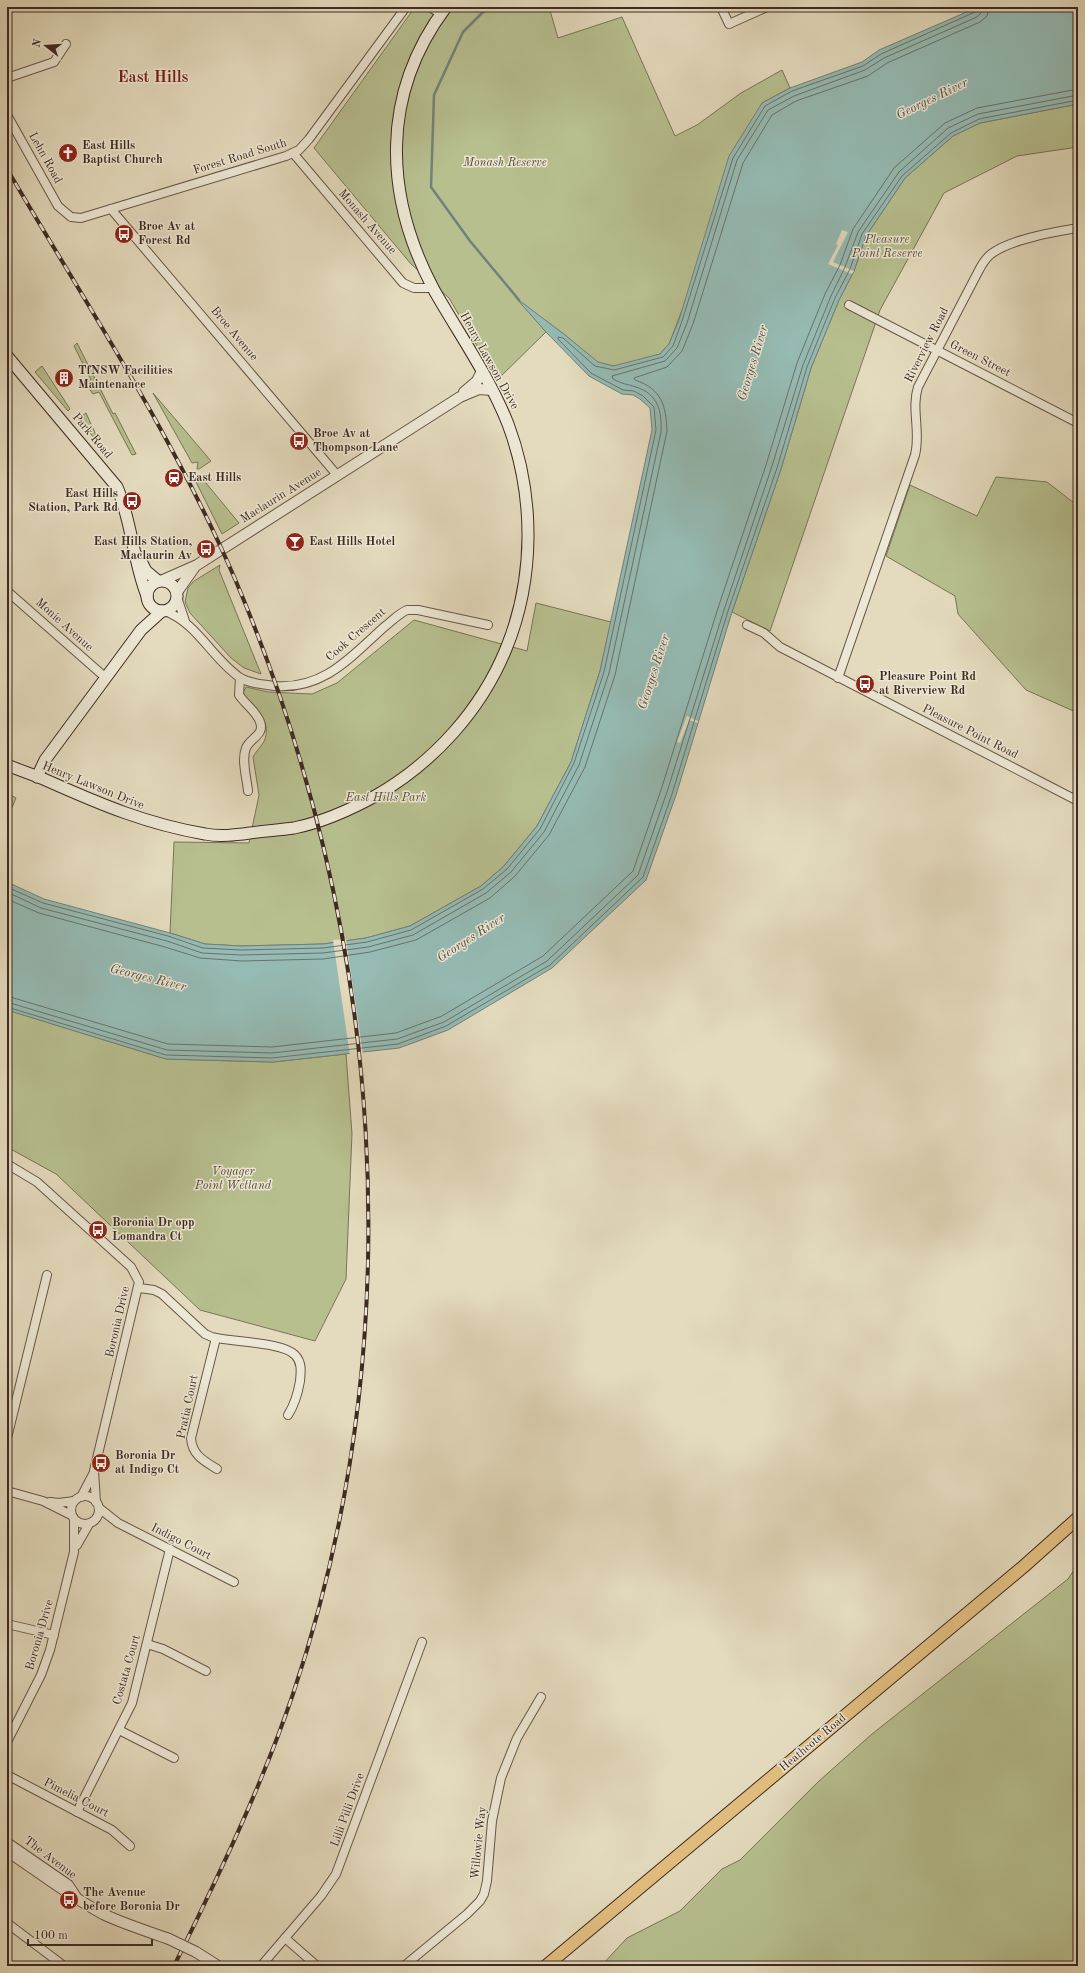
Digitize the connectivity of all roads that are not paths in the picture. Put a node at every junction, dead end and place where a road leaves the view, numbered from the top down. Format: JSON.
{"nodes":[{"id":1,"x":406,"y":7,"type":"edge"},
{"id":2,"x":430,"y":7,"type":"edge"},
{"id":3,"x":721,"y":7,"type":"edge"},
{"id":4,"x":767,"y":7,"type":"edge"},
{"id":5,"x":443,"y":11,"type":"edge"},
{"id":6,"x":66,"y":44,"type":"dead end"},
{"id":7,"x":7,"y":78,"type":"edge"},
{"id":8,"x":7,"y":115,"type":"edge"},
{"id":9,"x":293,"y":153,"type":"junction"},
{"id":10,"x":111,"y":209,"type":"junction"},
{"id":11,"x":63,"y":212,"type":"joint"},
{"id":12,"x":1078,"y":228,"type":"edge"},
{"id":13,"x":434,"y":288,"type":"junction"},
{"id":14,"x":849,"y":305,"type":"dead end"},
{"id":15,"x":937,"y":351,"type":"junction"},
{"id":16,"x":7,"y":356,"type":"edge"},
{"id":17,"x":482,"y":371,"type":"junction"},
{"id":18,"x":492,"y":390,"type":"junction"},
{"id":19,"x":460,"y":397,"type":"junction"},
{"id":20,"x":1078,"y":423,"type":"edge"},
{"id":21,"x":337,"y":475,"type":"junction"},
{"id":22,"x":134,"y":546,"type":"junction"},
{"id":23,"x":197,"y":565,"type":"junction"},
{"id":24,"x":161,"y":581,"type":"junction"},
{"id":25,"x":7,"y":591,"type":"edge"},
{"id":26,"x":177,"y":595,"type":"junction"},
{"id":27,"x":148,"y":599,"type":"junction"},
{"id":28,"x":164,"y":611,"type":"junction"},
{"id":29,"x":185,"y":622,"type":"junction"},
{"id":30,"x":747,"y":625,"type":"dead end"},
{"id":31,"x":488,"y":626,"type":"dead end"},
{"id":32,"x":141,"y":630,"type":"junction"},
{"id":33,"x":106,"y":678,"type":"junction"},
{"id":34,"x":240,"y":678,"type":"junction"},
{"id":35,"x":838,"y":678,"type":"junction"},
{"id":36,"x":7,"y":764,"type":"edge"},
{"id":37,"x":37,"y":777,"type":"junction"},
{"id":38,"x":248,"y":791,"type":"dead end"},
{"id":39,"x":1078,"y":801,"type":"edge"},
{"id":40,"x":7,"y":1164,"type":"edge"},
{"id":41,"x":47,"y":1275,"type":"dead end"},
{"id":42,"x":139,"y":1288,"type":"junction"},
{"id":43,"x":216,"y":1338,"type":"junction"},
{"id":44,"x":288,"y":1415,"type":"dead end"},
{"id":45,"x":7,"y":1438,"type":"edge"},
{"id":46,"x":217,"y":1469,"type":"dead end"},
{"id":47,"x":94,"y":1471,"type":"junction"},
{"id":48,"x":7,"y":1491,"type":"edge"},
{"id":49,"x":77,"y":1499,"type":"junction"},
{"id":50,"x":43,"y":1501,"type":"junction"},
{"id":51,"x":98,"y":1505,"type":"junction"},
{"id":52,"x":73,"y":1518,"type":"junction"},
{"id":53,"x":1078,"y":1518,"type":"edge"},
{"id":54,"x":92,"y":1522,"type":"junction"},
{"id":55,"x":118,"y":1522,"type":"junction"},
{"id":56,"x":170,"y":1550,"type":"junction"},
{"id":57,"x":74,"y":1552,"type":"junction"},
{"id":58,"x":234,"y":1582,"type":"dead end"},
{"id":59,"x":7,"y":1624,"type":"edge"},
{"id":60,"x":54,"y":1635,"type":"junction"},
{"id":61,"x":422,"y":1642,"type":"dead end"},
{"id":62,"x":147,"y":1644,"type":"junction"},
{"id":63,"x":206,"y":1671,"type":"dead end"},
{"id":64,"x":541,"y":1696,"type":"dead end"},
{"id":65,"x":119,"y":1730,"type":"junction"},
{"id":66,"x":7,"y":1742,"type":"edge"},
{"id":67,"x":174,"y":1758,"type":"dead end"},
{"id":68,"x":7,"y":1775,"type":"edge"},
{"id":69,"x":77,"y":1812,"type":"junction"},
{"id":70,"x":7,"y":1843,"type":"edge"},
{"id":71,"x":130,"y":1846,"type":"dead end"},
{"id":72,"x":7,"y":1851,"type":"edge"},
{"id":73,"x":76,"y":1897,"type":"junction"},
{"id":74,"x":7,"y":1923,"type":"edge"},
{"id":75,"x":285,"y":1938,"type":"junction"},
{"id":76,"x":64,"y":1966,"type":"edge"},
{"id":77,"x":218,"y":1966,"type":"edge"},
{"id":78,"x":261,"y":1966,"type":"edge"},
{"id":79,"x":317,"y":1966,"type":"edge"},
{"id":80,"x":404,"y":1966,"type":"edge"},
{"id":81,"x":546,"y":1966,"type":"edge"}],
"edges":[{"from":1,"to":9,"type":"street","name":"Forest Road South"},
{"from":2,"to":5,"type":"street"},
{"from":3,"to":4,"type":"street"},
{"from":5,"to":13,"type":"main road","name":"Henry Lawson Drive"},
{"from":6,"to":7,"type":"street"},
{"from":8,"to":11,"type":"street","name":"Lehn Road"},
{"from":9,"to":10,"type":"street","name":"Forest Road South"},
{"from":9,"to":13,"type":"street","name":"Monash Avenue"},
{"from":10,"to":11,"type":"street","name":"Forest Road South"},
{"from":10,"to":21,"type":"street","name":"Broe Avenue"},
{"from":12,"to":15,"type":"street","name":"Riverview Road"},
{"from":13,"to":17,"type":"main road","name":"Henry Lawson Drive"},
{"from":14,"to":15,"type":"street","name":"Green Street"},
{"from":15,"to":20,"type":"street","name":"Green Street"},
{"from":15,"to":35,"type":"street","name":"Riverview Road"},
{"from":16,"to":22,"type":"main road","name":"Park Road"},
{"from":17,"to":18,"type":"main road","name":"Henry Lawson Drive"},
{"from":17,"to":19,"type":"street","name":"Maclaurin Avenue"},
{"from":18,"to":19,"type":"street","name":"Maclaurin Avenue"},
{"from":18,"to":37,"type":"main road","name":"Henry Lawson Drive"},
{"from":19,"to":21,"type":"street","name":"Maclaurin Avenue"},
{"from":21,"to":23,"type":"street","name":"Maclaurin Avenue"},
{"from":22,"to":24,"type":"main road","name":"Park Road"},
{"from":22,"to":27,"type":"main road","name":"Park Road"},
{"from":23,"to":24,"type":"street","name":"Maclaurin Avenue"},
{"from":23,"to":26,"type":"street","name":"Maclaurin Avenue"},
{"from":24,"to":26,"type":"main road"},
{"from":24,"to":27,"type":"main road"},
{"from":25,"to":33,"type":"street","name":"Monie Avenue"},
{"from":26,"to":28,"type":"main road"},
{"from":26,"to":29,"type":"street"},
{"from":27,"to":28,"type":"main road"},
{"from":27,"to":32,"type":"main road"},
{"from":28,"to":29,"type":"street"},
{"from":28,"to":32,"type":"main road"},
{"from":29,"to":34,"type":"street"},
{"from":30,"to":35,"type":"street","name":"Pleasure Point Road"},
{"from":31,"to":34,"type":"street","name":"Cook Crescent"},
{"from":32,"to":33,"type":"main road"},
{"from":33,"to":37,"type":"main road"},
{"from":34,"to":38,"type":"street"},
{"from":35,"to":39,"type":"street","name":"Pleasure Point Road"},
{"from":36,"to":37,"type":"main road","name":"Henry Lawson Drive"},
{"from":40,"to":42,"type":"street","name":"Boronia Drive"},
{"from":41,"to":45,"type":"street"},
{"from":42,"to":43,"type":"street"},
{"from":42,"to":47,"type":"street","name":"Boronia Drive"},
{"from":43,"to":44,"type":"street"},
{"from":43,"to":46,"type":"street","name":"Pratia Court"},
{"from":47,"to":49,"type":"street","name":"Boronia Drive"},
{"from":47,"to":51,"type":"street","name":"Boronia Drive"},
{"from":48,"to":50,"type":"street"},
{"from":49,"to":50,"type":"street"},
{"from":49,"to":51,"type":"street"},
{"from":49,"to":52,"type":"street"},
{"from":50,"to":52,"type":"street"},
{"from":51,"to":54,"type":"street"},
{"from":51,"to":55,"type":"street","name":"Indigo Court"},
{"from":52,"to":54,"type":"street"},
{"from":52,"to":57,"type":"street","name":"Boronia Drive"},
{"from":53,"to":81,"type":"main road","name":"Heathcote Road"},
{"from":54,"to":55,"type":"street","name":"Indigo Court"},
{"from":54,"to":57,"type":"street","name":"Boronia Drive"},
{"from":55,"to":56,"type":"street","name":"Indigo Court"},
{"from":56,"to":58,"type":"street","name":"Indigo Court"},
{"from":56,"to":62,"type":"street","name":"Costata Court"},
{"from":57,"to":60,"type":"street","name":"Boronia Drive"},
{"from":59,"to":60,"type":"street"},
{"from":60,"to":66,"type":"street","name":"Boronia Drive"},
{"from":61,"to":75,"type":"street","name":"Lilli Pilli Drive"},
{"from":62,"to":63,"type":"street"},
{"from":62,"to":65,"type":"street","name":"Costata Court"},
{"from":64,"to":80,"type":"street","name":"Willowie Way"},
{"from":65,"to":67,"type":"street"},
{"from":65,"to":69,"type":"street","name":"Costata Court"},
{"from":68,"to":69,"type":"street","name":"Pimelia Court"},
{"from":69,"to":71,"type":"street","name":"Pimelia Court"},
{"from":70,"to":73,"type":"street","name":"The Avenue"},
{"from":72,"to":73,"type":"street","name":"The Avenue"},
{"from":73,"to":77,"type":"street","name":"The Avenue","bridge":true},
{"from":74,"to":76,"type":"street"},
{"from":75,"to":78,"type":"street","name":"Lilli Pilli Drive"},
{"from":75,"to":79,"type":"street"}]}
